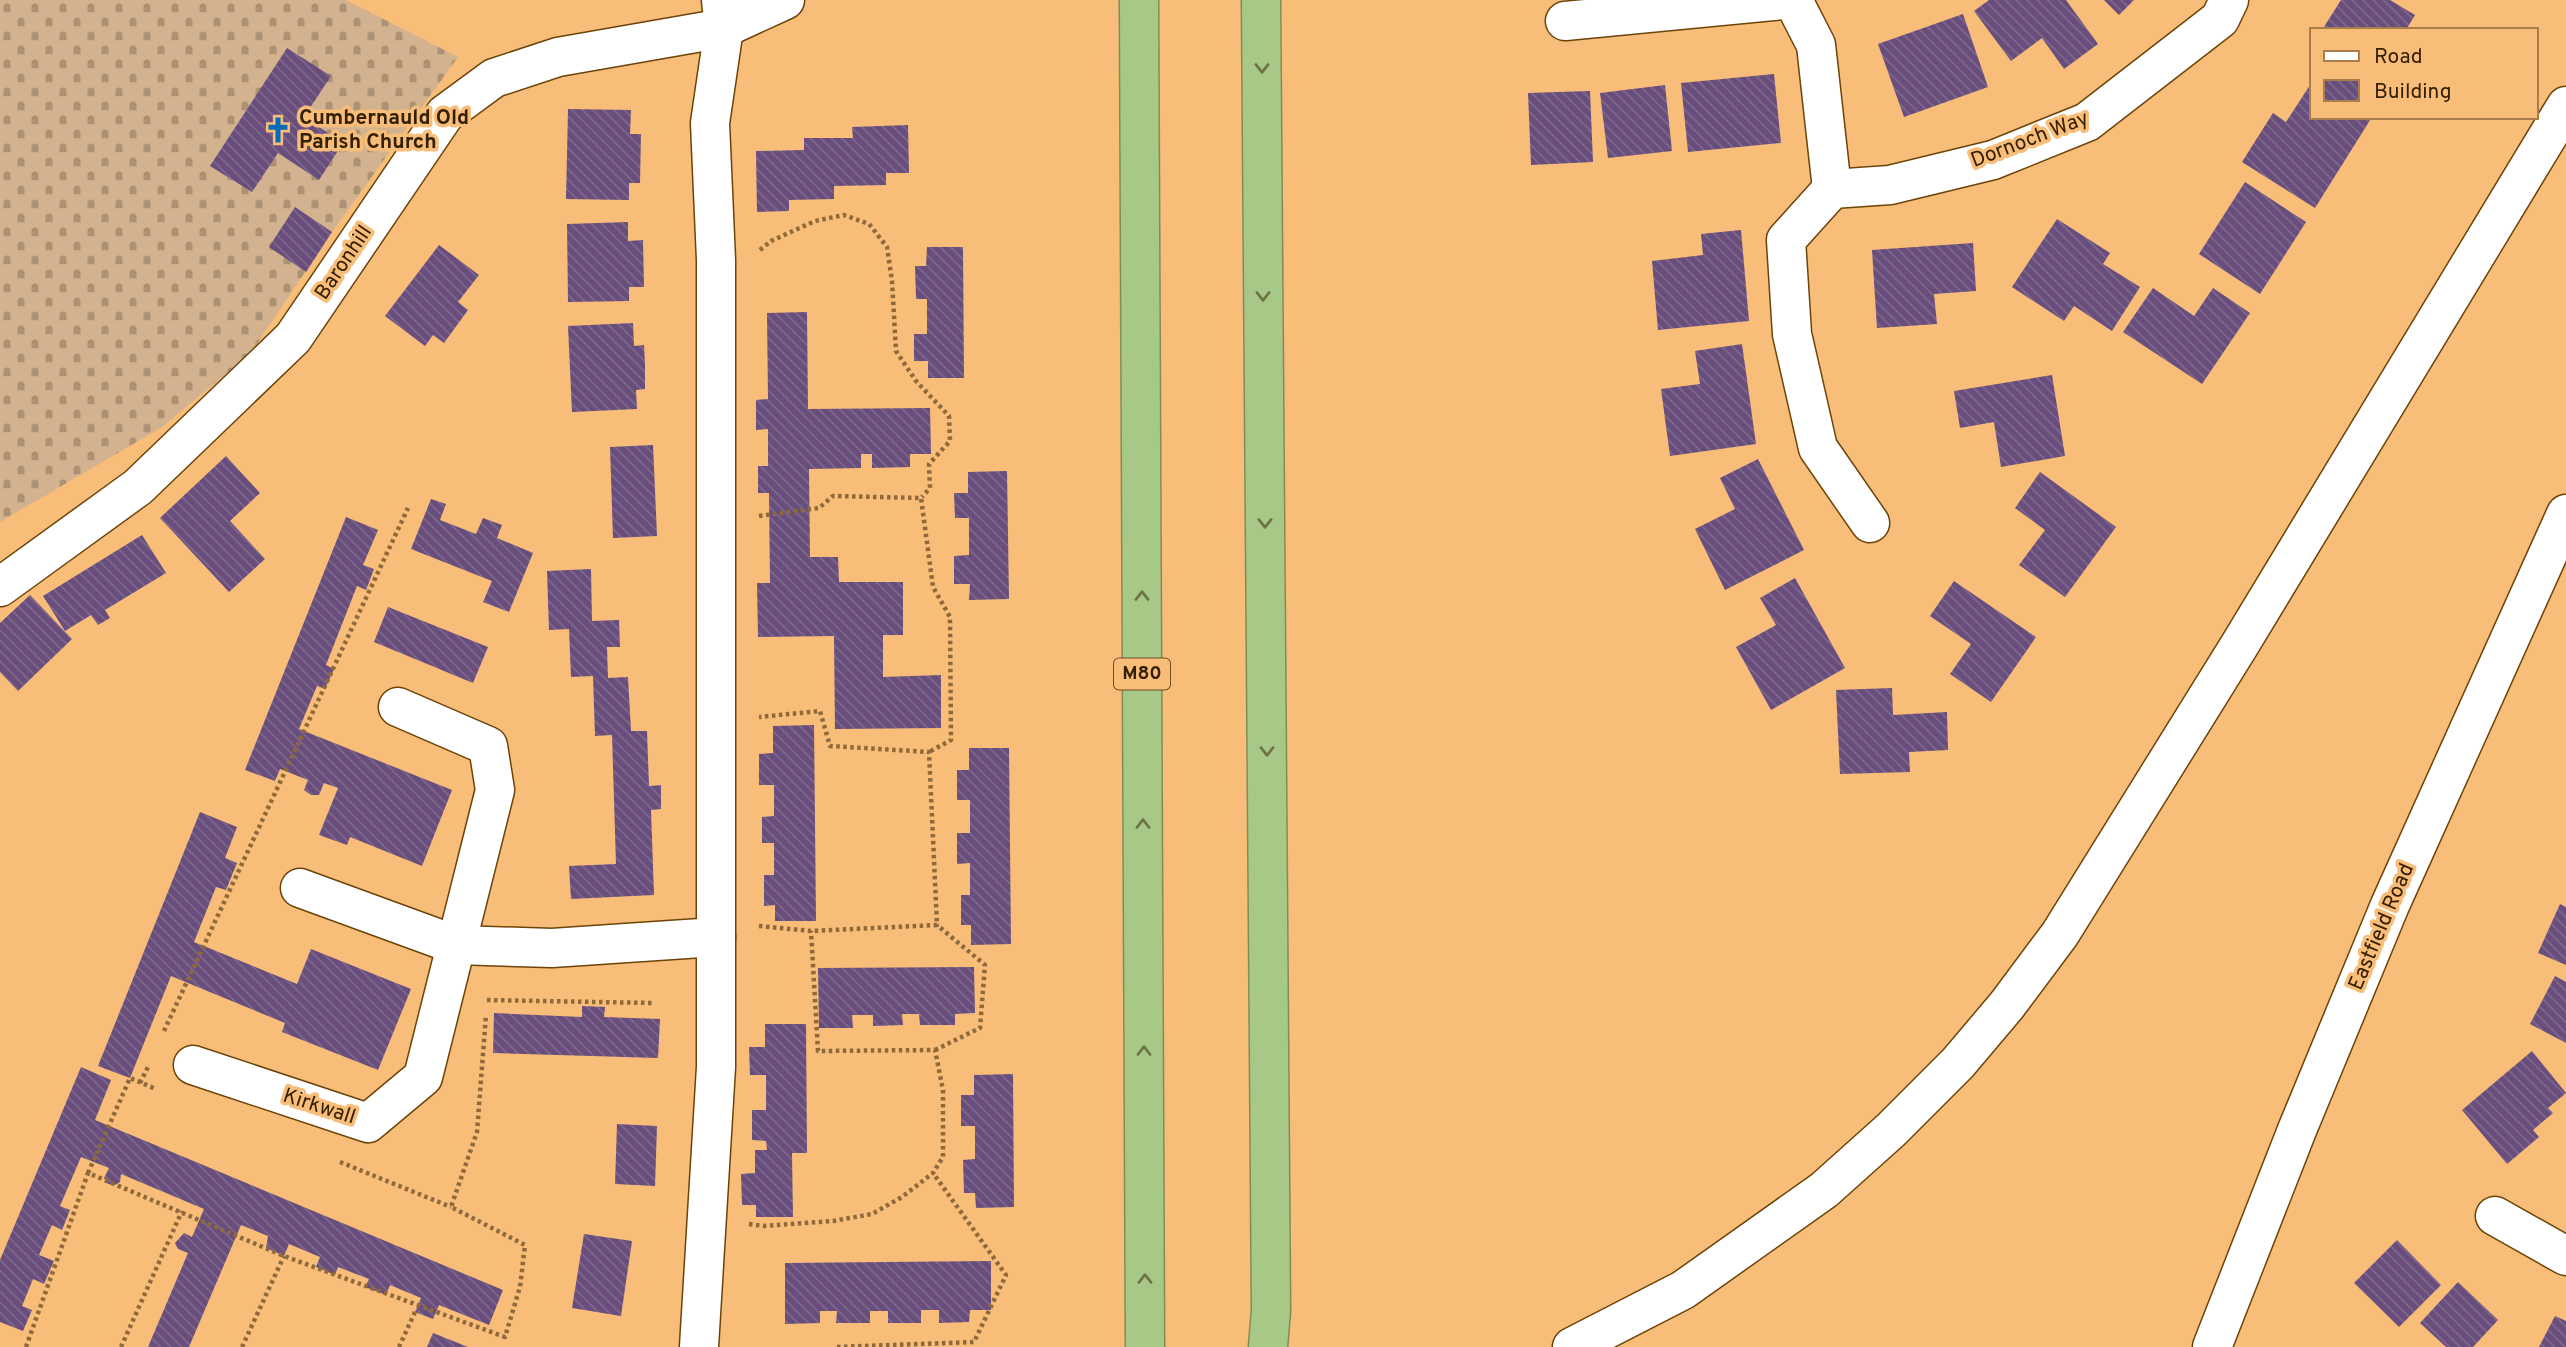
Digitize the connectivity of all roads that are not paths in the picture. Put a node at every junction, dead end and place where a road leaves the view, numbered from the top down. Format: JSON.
{"nodes":[{"id":1,"x":785,"y":0,"type":"edge"},
{"id":2,"x":1139,"y":0,"type":"edge"},
{"id":3,"x":1261,"y":0,"type":"edge"},
{"id":4,"x":1783,"y":0,"type":"edge"},
{"id":5,"x":1793,"y":0,"type":"edge"},
{"id":6,"x":2229,"y":0,"type":"edge"},
{"id":7,"x":723,"y":14,"type":"edge"},
{"id":8,"x":1565,"y":21,"type":"dead end"},
{"id":9,"x":2566,"y":106,"type":"edge"},
{"id":10,"x":1832,"y":188,"type":"junction"},
{"id":11,"x":2566,"y":514,"type":"edge"},
{"id":12,"x":1870,"y":523,"type":"dead end"},
{"id":13,"x":0,"y":587,"type":"edge"},
{"id":14,"x":398,"y":707,"type":"dead end"},
{"id":15,"x":300,"y":888,"type":"dead end"},
{"id":16,"x":716,"y":929,"type":"junction"},
{"id":17,"x":456,"y":945,"type":"junction"},
{"id":18,"x":193,"y":1065,"type":"dead end"},
{"id":19,"x":2495,"y":1216,"type":"dead end"},
{"id":20,"x":2566,"y":1256,"type":"edge"},
{"id":21,"x":1269,"y":1329,"type":"edge"},
{"id":22,"x":699,"y":1347,"type":"edge"},
{"id":23,"x":1145,"y":1347,"type":"edge"},
{"id":24,"x":1572,"y":1347,"type":"edge"},
{"id":25,"x":2212,"y":1347,"type":"edge"}],
"edges":[{"from":1,"to":7,"type":"street","name":"Baronhill"},
{"from":23,"to":2,"type":"highway","number":"M80","one_way":true},
{"from":3,"to":21,"type":"highway","one_way":true},
{"from":4,"to":8,"type":"street"},
{"from":5,"to":10,"type":"street"},
{"from":6,"to":10,"type":"street","name":"Dornoch Way"},
{"from":7,"to":13,"type":"street","name":"Baronhill"},
{"from":7,"to":16,"type":"street"},
{"from":9,"to":24,"type":"street"},
{"from":10,"to":12,"type":"street"},
{"from":11,"to":25,"type":"street","name":"Eastfield Road"},
{"from":14,"to":17,"type":"street","name":"Kirkwall"},
{"from":15,"to":17,"type":"street"},
{"from":16,"to":17,"type":"street"},
{"from":16,"to":22,"type":"street"},
{"from":17,"to":18,"type":"street","name":"Kirkwall"},
{"from":19,"to":20,"type":"street"}]}
